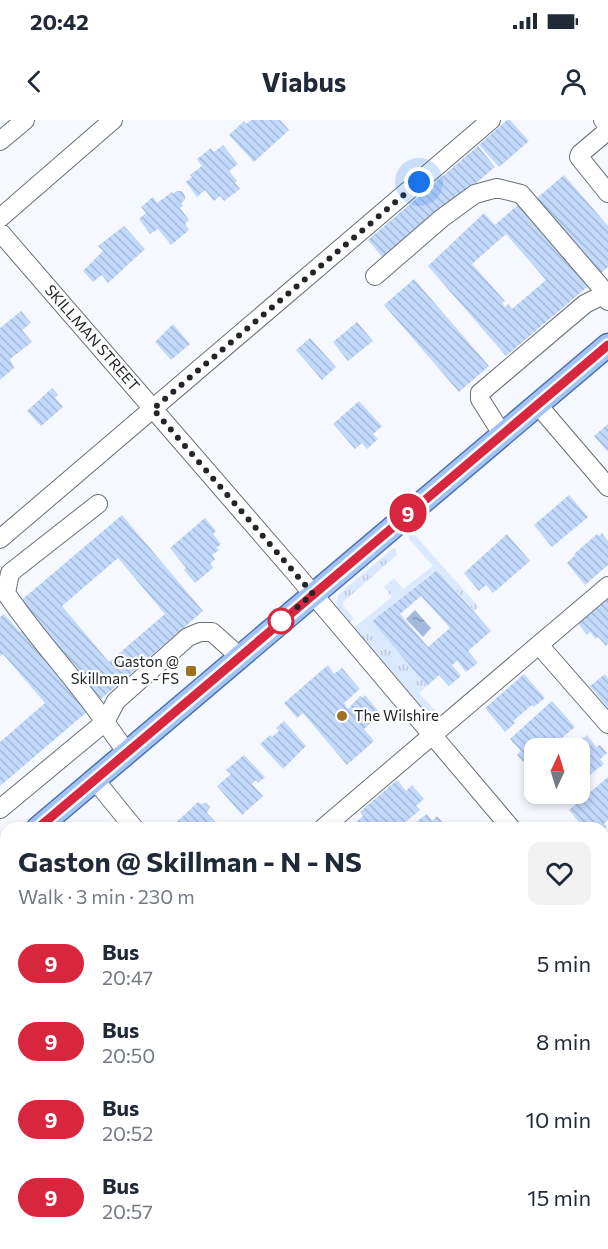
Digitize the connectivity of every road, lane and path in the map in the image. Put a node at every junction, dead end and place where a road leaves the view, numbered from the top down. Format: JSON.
{"nodes":[{"id":1,"x":25,"y":120,"type":"edge"},
{"id":2,"x":113,"y":120,"type":"edge"},
{"id":3,"x":491,"y":120,"type":"edge"},
{"id":4,"x":603,"y":120,"type":"edge"},
{"id":5,"x":0,"y":141,"type":"edge"},
{"id":6,"x":608,"y":193,"type":"edge"},
{"id":7,"x":0,"y":218,"type":"edge"},
{"id":8,"x":0,"y":232,"type":"edge"},
{"id":9,"x":375,"y":276,"type":"dead end"},
{"id":10,"x":607,"y":299,"type":"edge"},
{"id":11,"x":608,"y":345,"type":"edge"},
{"id":12,"x":537,"y":405,"type":"junction"},
{"id":13,"x":153,"y":409,"type":"junction"},
{"id":14,"x":502,"y":434,"type":"junction"},
{"id":15,"x":608,"y":487,"type":"edge"},
{"id":16,"x":98,"y":504,"type":"dead end"},
{"id":17,"x":0,"y":539,"type":"edge"},
{"id":18,"x":608,"y":586,"type":"edge"},
{"id":19,"x":313,"y":594,"type":"junction"},
{"id":20,"x":538,"y":645,"type":"junction"},
{"id":21,"x":239,"y":657,"type":"junction"},
{"id":22,"x":105,"y":722,"type":"junction"},
{"id":23,"x":608,"y":724,"type":"edge"},
{"id":24,"x":432,"y":735,"type":"junction"},
{"id":25,"x":127,"y":753,"type":"junction"},
{"id":26,"x":95,"y":780,"type":"junction"},
{"id":27,"x":0,"y":809,"type":"edge"},
{"id":28,"x":45,"y":822,"type":"edge"},
{"id":29,"x":129,"y":822,"type":"edge"},
{"id":30,"x":330,"y":822,"type":"edge"},
{"id":31,"x":506,"y":822,"type":"edge"}],
"edges":[{"from":1,"to":5,"type":"street"},
{"from":2,"to":7,"type":"street"},
{"from":3,"to":13,"type":"street"},
{"from":4,"to":6,"type":"street"},
{"from":8,"to":13,"type":"street","name":"SKILLMAN STREET"},
{"from":9,"to":10,"type":"street"},
{"from":10,"to":14,"type":"street"},
{"from":11,"to":12,"type":"main road"},
{"from":12,"to":14,"type":"main road"},
{"from":12,"to":15,"type":"street"},
{"from":13,"to":17,"type":"street"},
{"from":13,"to":19,"type":"street","name":"SKILLMAN STREET"},
{"from":14,"to":19,"type":"main road"},
{"from":16,"to":22,"type":"street"},
{"from":18,"to":20,"type":"street"},
{"from":19,"to":21,"type":"main road"},
{"from":19,"to":24,"type":"street","name":"SKILLMAN STREET"},
{"from":20,"to":23,"type":"street"},
{"from":20,"to":24,"type":"street"},
{"from":21,"to":22,"type":"street"},
{"from":21,"to":25,"type":"main road"},
{"from":22,"to":25,"type":"street"},
{"from":22,"to":27,"type":"street"},
{"from":24,"to":30,"type":"street"},
{"from":24,"to":31,"type":"street","name":"SKILLMAN STREET"},
{"from":25,"to":26,"type":"main road"},
{"from":26,"to":28,"type":"main road"},
{"from":26,"to":29,"type":"street"}]}
